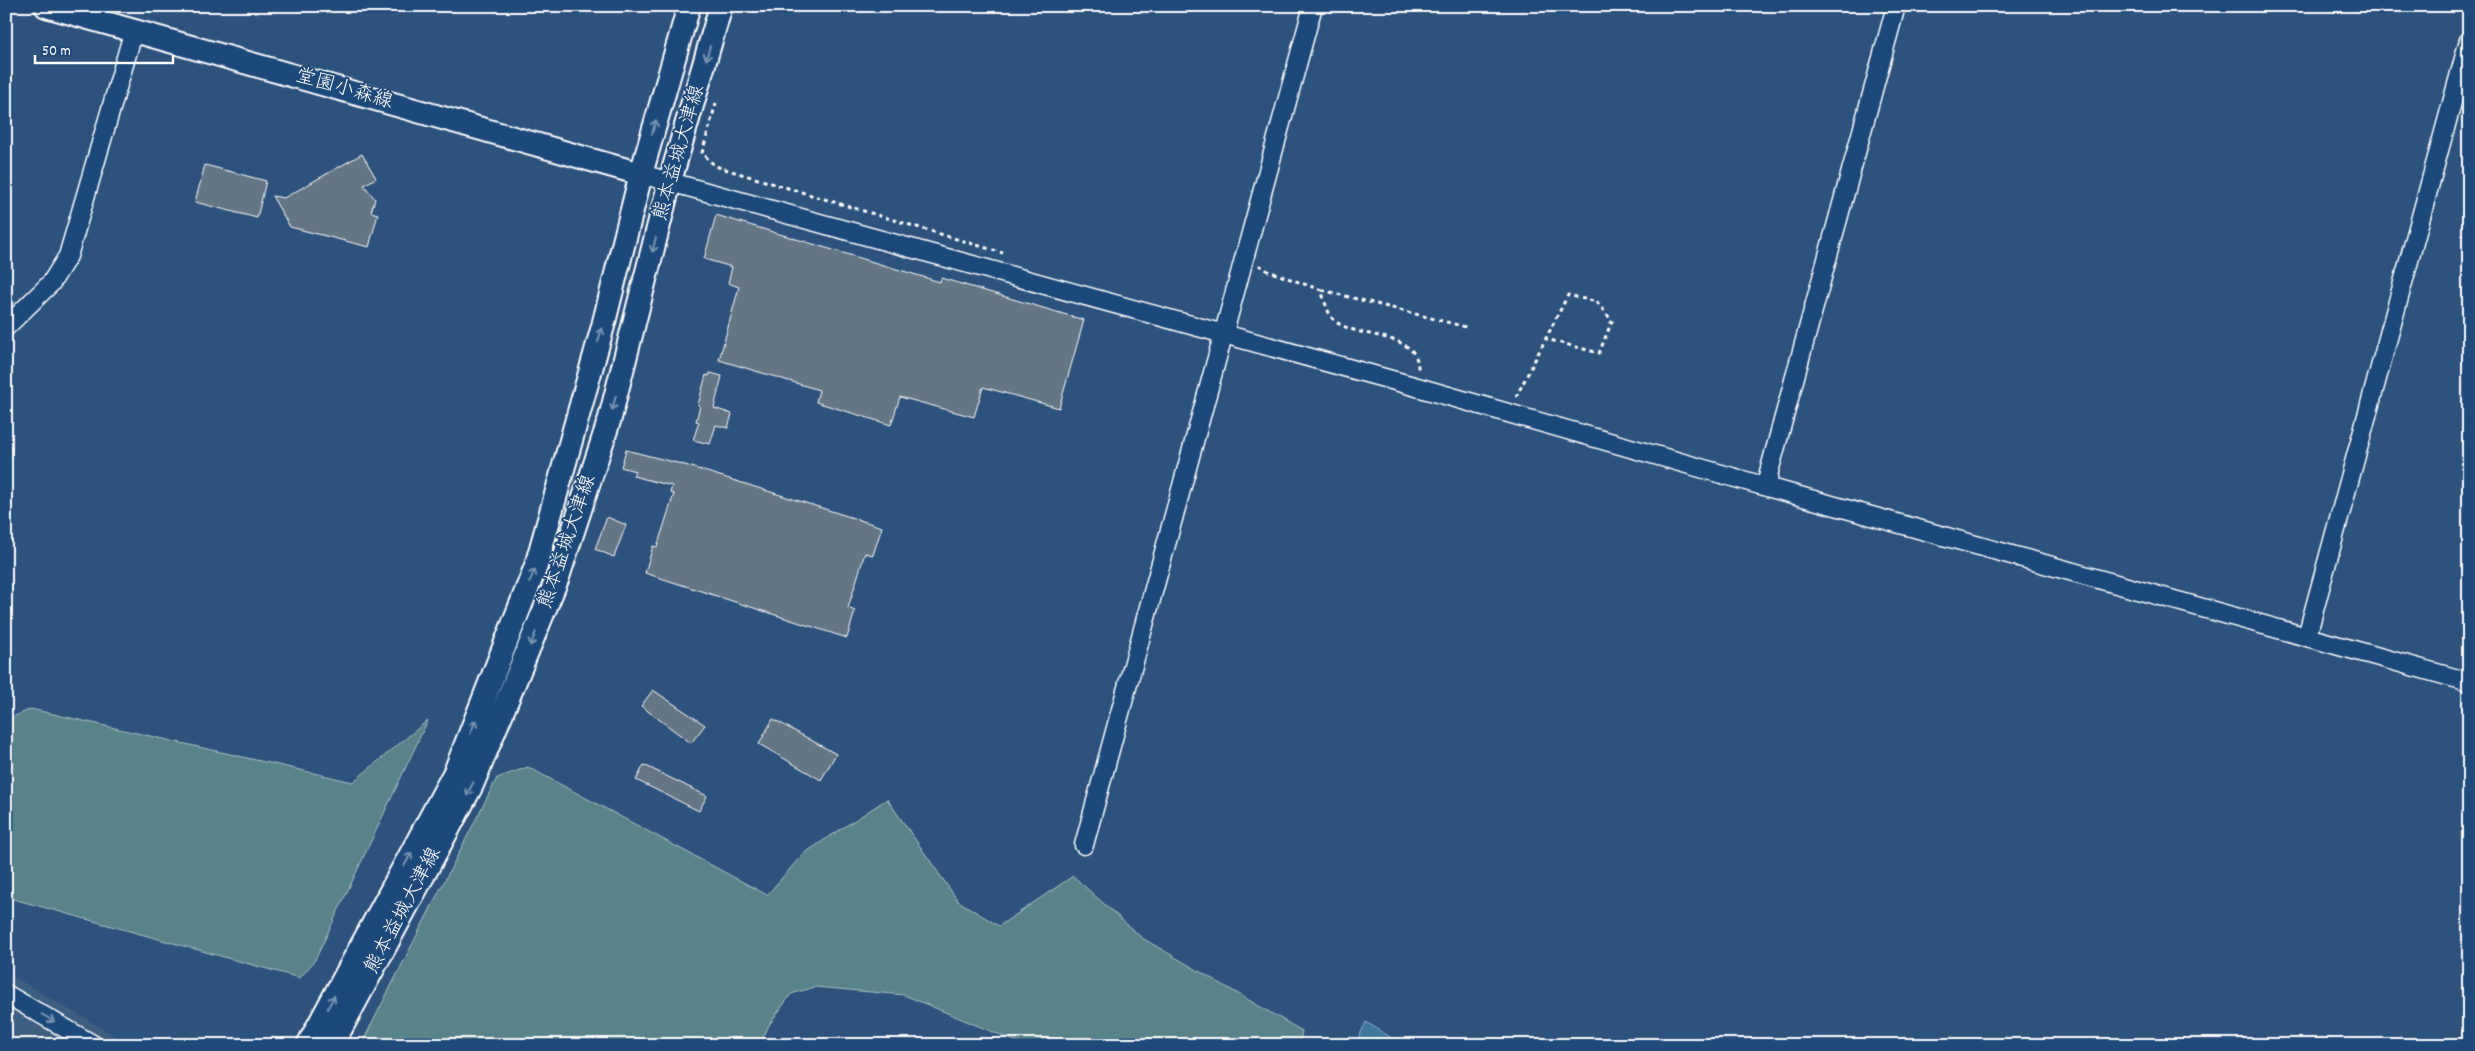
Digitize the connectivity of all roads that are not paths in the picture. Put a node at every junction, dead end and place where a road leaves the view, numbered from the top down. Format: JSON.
{"nodes":[{"id":1,"x":46,"y":6,"type":"edge"},
{"id":2,"x":689,"y":6,"type":"edge"},
{"id":3,"x":720,"y":6,"type":"edge"},
{"id":4,"x":1313,"y":6,"type":"edge"},
{"id":5,"x":1896,"y":6,"type":"edge"},
{"id":6,"x":134,"y":30,"type":"junction"},
{"id":7,"x":2469,"y":40,"type":"edge"},
{"id":8,"x":641,"y":174,"type":"junction"},
{"id":9,"x":670,"y":181,"type":"junction"},
{"id":10,"x":6,"y":327,"type":"edge"},
{"id":11,"x":1222,"y":334,"type":"junction"},
{"id":12,"x":1767,"y":487,"type":"junction"},
{"id":13,"x":2307,"y":636,"type":"junction"},
{"id":14,"x":2469,"y":682,"type":"edge"},
{"id":15,"x":1084,"y":845,"type":"dead end"},
{"id":16,"x":6,"y":994,"type":"edge"},
{"id":17,"x":94,"y":1045,"type":"edge"},
{"id":18,"x":308,"y":1045,"type":"edge"},
{"id":19,"x":332,"y":1045,"type":"edge"}],
"edges":[{"from":1,"to":6,"type":"main road","name":"堂園小森線"},
{"from":8,"to":2,"type":"main road","name":"熊本益城大津線","one_way":true},
{"from":3,"to":9,"type":"main road","name":"熊本益城大津線","one_way":true},
{"from":4,"to":11,"type":"street"},
{"from":5,"to":12,"type":"street"},
{"from":6,"to":8,"type":"main road","name":"堂園小森線"},
{"from":6,"to":10,"type":"street"},
{"from":7,"to":13,"type":"street"},
{"from":8,"to":9,"type":"street"},
{"from":18,"to":8,"type":"main road","name":"熊本益城大津線","one_way":true},
{"from":9,"to":11,"type":"street"},
{"from":9,"to":19,"type":"main road","name":"熊本益城大津線","one_way":true},
{"from":11,"to":12,"type":"street"},
{"from":11,"to":15,"type":"street"},
{"from":12,"to":13,"type":"street"},
{"from":13,"to":14,"type":"street"},
{"from":16,"to":17,"type":"street","one_way":true}]}
